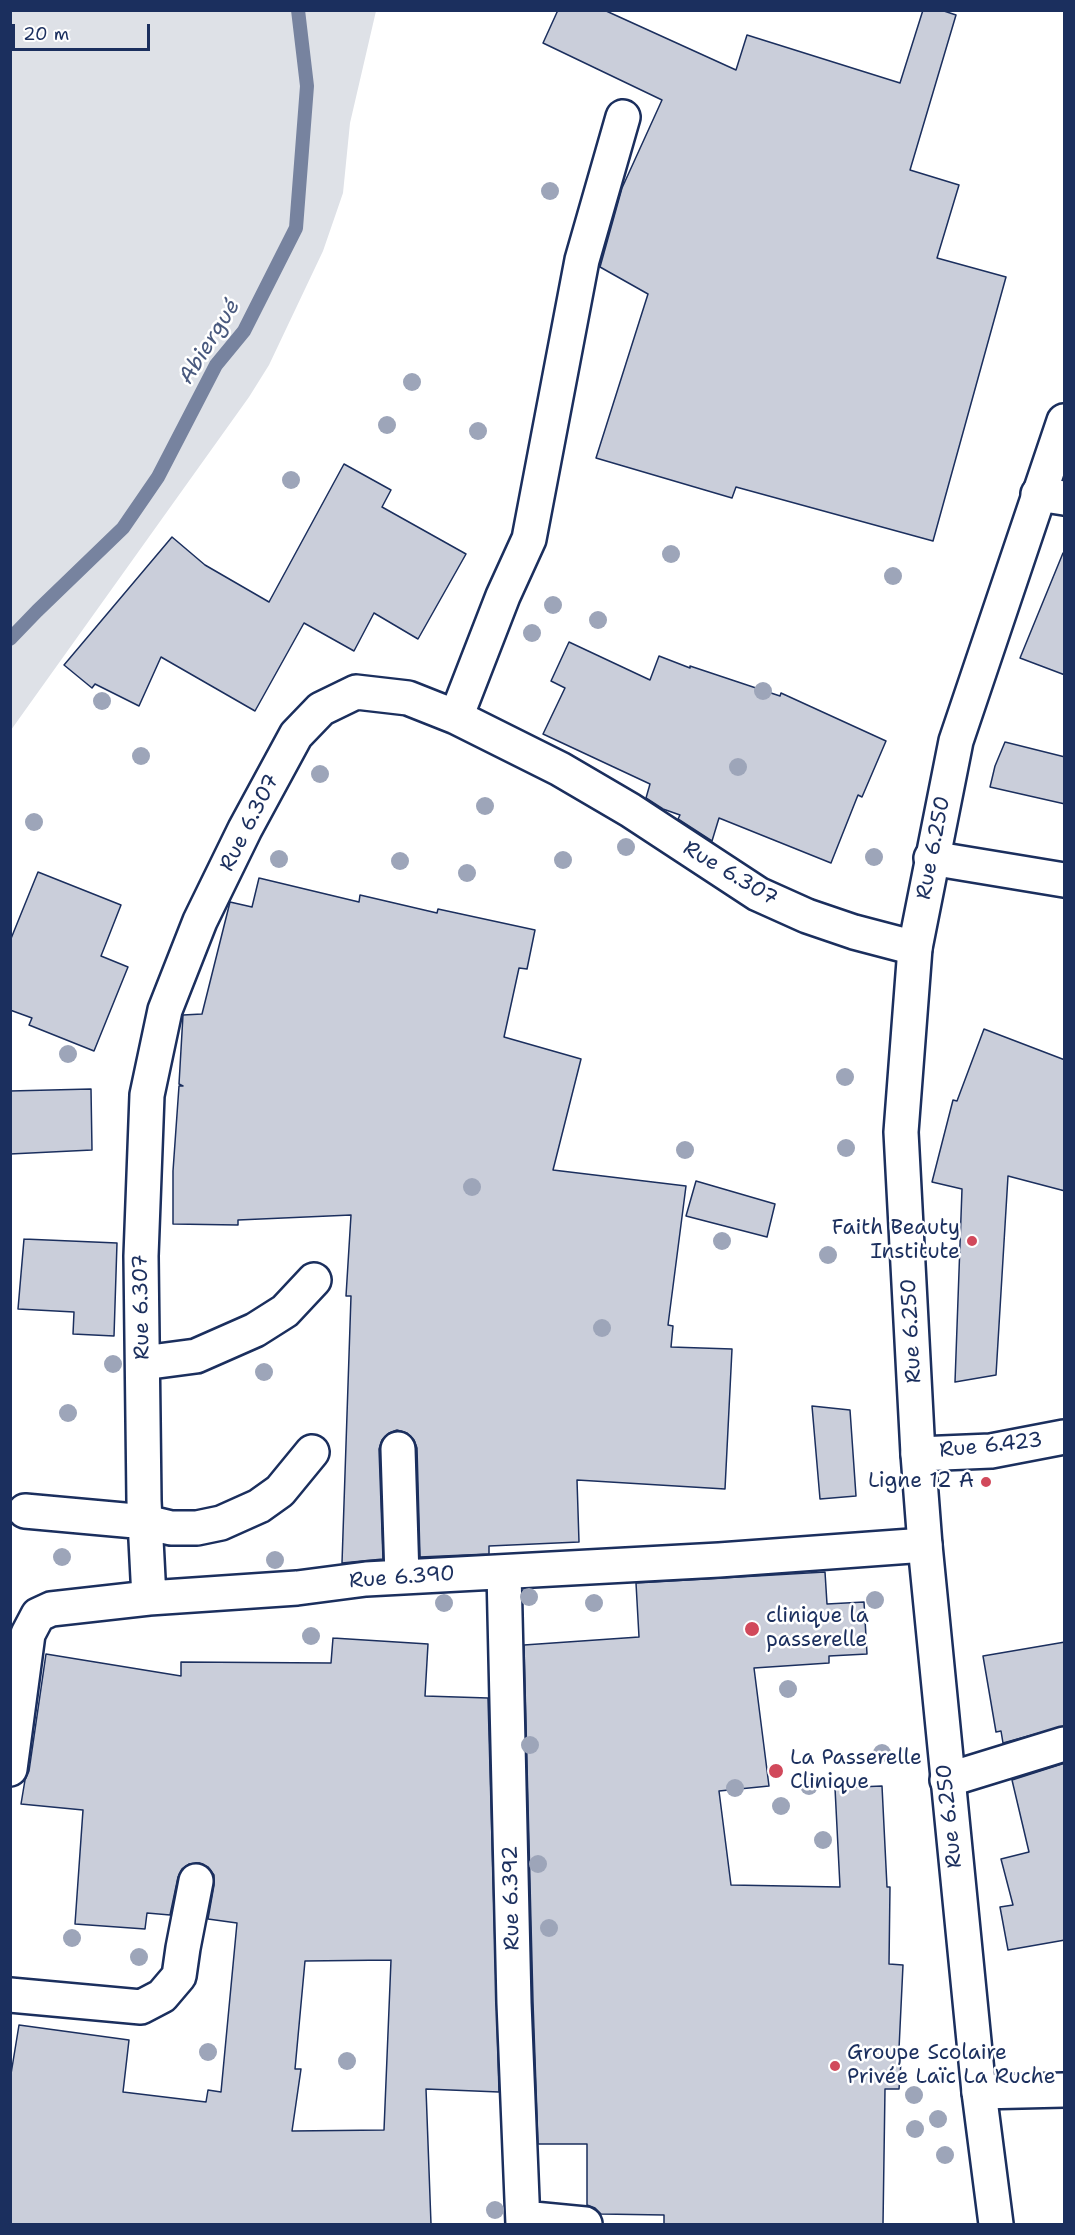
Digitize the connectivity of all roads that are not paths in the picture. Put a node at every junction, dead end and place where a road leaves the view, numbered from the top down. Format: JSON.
{"nodes":[{"id":1,"x":623,"y":117,"type":"dead end"},
{"id":2,"x":1065,"y":421,"type":"edge"},
{"id":3,"x":1051,"y":496,"type":"edge"},
{"id":4,"x":456,"y":717,"type":"junction"},
{"id":5,"x":931,"y":858,"type":"junction"},
{"id":6,"x":1065,"y":880,"type":"edge"},
{"id":7,"x":915,"y":948,"type":"junction"},
{"id":8,"x":315,"y":1280,"type":"dead end"},
{"id":9,"x":143,"y":1363,"type":"junction"},
{"id":10,"x":1065,"y":1437,"type":"edge"},
{"id":11,"x":398,"y":1449,"type":"dead end"},
{"id":12,"x":312,"y":1452,"type":"dead end"},
{"id":13,"x":918,"y":1454,"type":"junction"},
{"id":14,"x":25,"y":1511,"type":"dead end"},
{"id":15,"x":146,"y":1522,"type":"junction"},
{"id":16,"x":925,"y":1545,"type":"junction"},
{"id":17,"x":504,"y":1572,"type":"junction"},
{"id":18,"x":402,"y":1577,"type":"junction"},
{"id":19,"x":149,"y":1598,"type":"junction"},
{"id":20,"x":1065,"y":1744,"type":"edge"},
{"id":21,"x":10,"y":1769,"type":"edge"},
{"id":22,"x":947,"y":1780,"type":"junction"},
{"id":23,"x":196,"y":1881,"type":"dead end"},
{"id":24,"x":10,"y":1995,"type":"edge"},
{"id":25,"x":1065,"y":2090,"type":"edge"},
{"id":26,"x":979,"y":2092,"type":"junction"},
{"id":27,"x":523,"y":2221,"type":"edge"},
{"id":28,"x":585,"y":2224,"type":"edge"},
{"id":29,"x":996,"y":2224,"type":"edge"}],
"edges":[{"from":1,"to":4,"type":"street"},
{"from":2,"to":3,"type":"street","name":"Rue 6.250"},
{"from":3,"to":5,"type":"street","name":"Rue 6.250"},
{"from":4,"to":7,"type":"street","name":"Rue 6.307"},
{"from":4,"to":9,"type":"street","name":"Rue 6.307"},
{"from":5,"to":6,"type":"street"},
{"from":5,"to":7,"type":"street","name":"Rue 6.250"},
{"from":7,"to":13,"type":"street","name":"Rue 6.250"},
{"from":8,"to":9,"type":"street"},
{"from":9,"to":15,"type":"street","name":"Rue 6.307"},
{"from":10,"to":13,"type":"street","name":"Rue 6.423"},
{"from":11,"to":18,"type":"street"},
{"from":12,"to":15,"type":"street"},
{"from":13,"to":16,"type":"street","name":"Rue 6.250"},
{"from":14,"to":15,"type":"street"},
{"from":15,"to":19,"type":"street","name":"Rue 6.307"},
{"from":16,"to":17,"type":"street","name":"Rue 6.390"},
{"from":16,"to":22,"type":"street","name":"Rue 6.250"},
{"from":17,"to":18,"type":"street","name":"Rue 6.390"},
{"from":17,"to":27,"type":"street","name":"Rue 6.392"},
{"from":18,"to":19,"type":"street","name":"Rue 6.390"},
{"from":19,"to":21,"type":"street","name":"Rue 6.390"},
{"from":20,"to":22,"type":"street"},
{"from":22,"to":26,"type":"street","name":"Rue 6.250"},
{"from":23,"to":24,"type":"street"},
{"from":25,"to":26,"type":"street"},
{"from":26,"to":29,"type":"street","name":"Rue 6.250"},
{"from":27,"to":28,"type":"street"}]}
